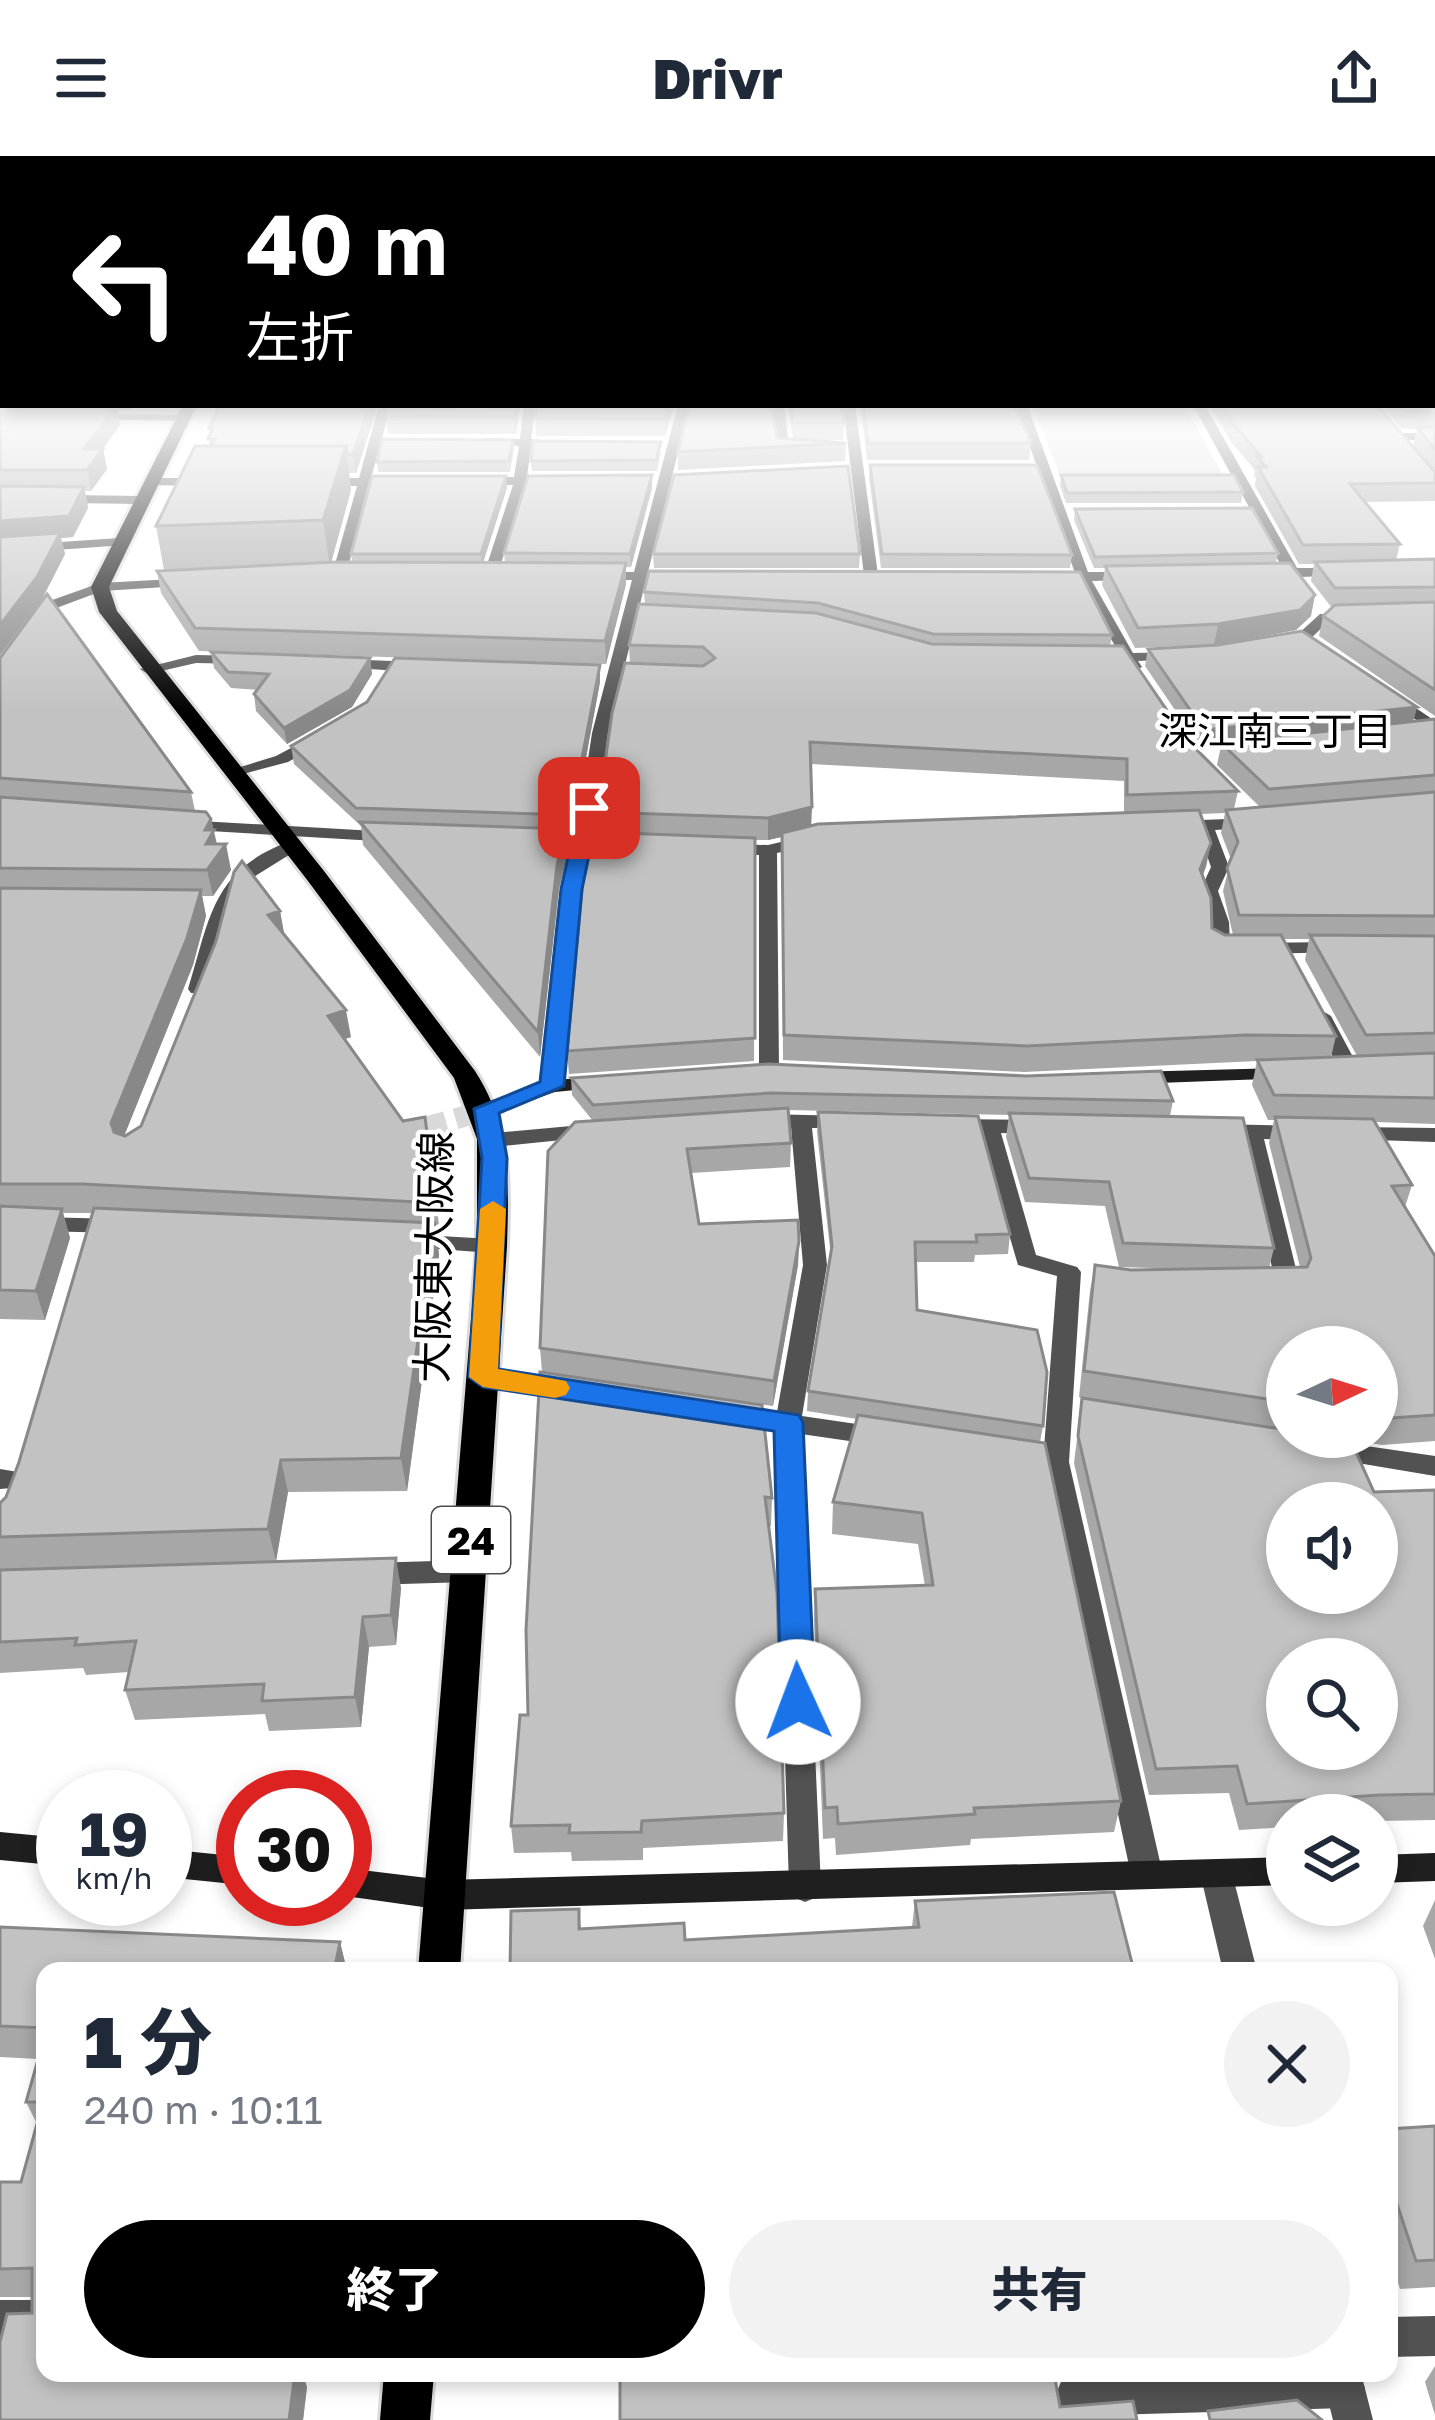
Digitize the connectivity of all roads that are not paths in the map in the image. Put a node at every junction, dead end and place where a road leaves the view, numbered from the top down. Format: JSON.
{"nodes":[{"id":1,"x":141,"y":502,"type":"edge"},
{"id":2,"x":359,"y":502,"type":"edge"},
{"id":3,"x":514,"y":502,"type":"edge"},
{"id":4,"x":662,"y":502,"type":"edge"},
{"id":5,"x":861,"y":502,"type":"edge"},
{"id":6,"x":1054,"y":502,"type":"edge"},
{"id":7,"x":1251,"y":502,"type":"edge"},
{"id":8,"x":1058,"y":512,"type":"junction"},
{"id":9,"x":1080,"y":512,"type":"edge"},
{"id":10,"x":1235,"y":512,"type":"edge"},
{"id":11,"x":1257,"y":512,"type":"junction"},
{"id":12,"x":120,"y":542,"type":"junction"},
{"id":13,"x":0,"y":550,"type":"edge"},
{"id":14,"x":1291,"y":572,"type":"junction"},
{"id":15,"x":1353,"y":572,"type":"edge"},
{"id":16,"x":1245,"y":573,"type":"edge"},
{"id":17,"x":339,"y":575,"type":"junction"},
{"id":18,"x":849,"y":575,"type":"edge"},
{"id":19,"x":871,"y":575,"type":"junction"},
{"id":20,"x":895,"y":575,"type":"edge"},
{"id":21,"x":1152,"y":575,"type":"edge"},
{"id":22,"x":361,"y":576,"type":"edge"},
{"id":23,"x":644,"y":576,"type":"junction"},
{"id":24,"x":693,"y":576,"type":"edge"},
{"id":25,"x":316,"y":577,"type":"edge"},
{"id":26,"x":468,"y":577,"type":"edge"},
{"id":27,"x":490,"y":577,"type":"junction"},
{"id":28,"x":512,"y":577,"type":"edge"},
{"id":29,"x":578,"y":577,"type":"edge"},
{"id":30,"x":1036,"y":577,"type":"edge"},
{"id":31,"x":1083,"y":577,"type":"junction"},
{"id":32,"x":198,"y":582,"type":"edge"},
{"id":33,"x":100,"y":587,"type":"junction"},
{"id":34,"x":632,"y":614,"type":"junction"},
{"id":35,"x":655,"y":614,"type":"edge"},
{"id":36,"x":1372,"y":616,"type":"edge"},
{"id":37,"x":1325,"y":617,"type":"junction"},
{"id":38,"x":1303,"y":638,"type":"junction"},
{"id":39,"x":18,"y":645,"type":"junction"},
{"id":40,"x":1259,"y":645,"type":"edge"},
{"id":41,"x":0,"y":647,"type":"edge"},
{"id":42,"x":1318,"y":650,"type":"edge"},
{"id":43,"x":1194,"y":654,"type":"edge"},
{"id":44,"x":1084,"y":657,"type":"edge"},
{"id":45,"x":1128,"y":658,"type":"junction"},
{"id":46,"x":261,"y":661,"type":"edge"},
{"id":47,"x":326,"y":663,"type":"edge"},
{"id":48,"x":435,"y":667,"type":"edge"},
{"id":49,"x":148,"y":669,"type":"junction"},
{"id":50,"x":0,"y":674,"type":"edge"},
{"id":51,"x":592,"y":674,"type":"edge"},
{"id":52,"x":615,"y":675,"type":"junction"},
{"id":53,"x":637,"y":675,"type":"edge"},
{"id":54,"x":1139,"y":675,"type":"edge"},
{"id":55,"x":1378,"y":687,"type":"edge"},
{"id":56,"x":341,"y":724,"type":"edge"},
{"id":57,"x":1435,"y":730,"type":"edge"},
{"id":58,"x":1414,"y":735,"type":"edge"},
{"id":59,"x":232,"y":772,"type":"junction"},
{"id":60,"x":1243,"y":806,"type":"edge"},
{"id":61,"x":1281,"y":820,"type":"edge"},
{"id":62,"x":1259,"y":823,"type":"junction"},
{"id":63,"x":172,"y":824,"type":"edge"},
{"id":64,"x":1205,"y":825,"type":"junction"},
{"id":65,"x":1160,"y":827,"type":"edge"},
{"id":66,"x":839,"y":837,"type":"edge"},
{"id":67,"x":408,"y":838,"type":"edge"},
{"id":68,"x":287,"y":839,"type":"junction"},
{"id":69,"x":518,"y":843,"type":"edge"},
{"id":70,"x":584,"y":846,"type":"junction"},
{"id":71,"x":646,"y":848,"type":"edge"},
{"id":72,"x":708,"y":849,"type":"edge"},
{"id":73,"x":769,"y":850,"type":"junction"},
{"id":74,"x":1355,"y":947,"type":"edge"},
{"id":75,"x":1285,"y":950,"type":"junction"},
{"id":76,"x":1296,"y":970,"type":"edge"},
{"id":77,"x":1307,"y":990,"type":"edge"},
{"id":78,"x":190,"y":1008,"type":"edge"},
{"id":79,"x":746,"y":1071,"type":"edge"},
{"id":80,"x":1118,"y":1079,"type":"edge"},
{"id":81,"x":626,"y":1081,"type":"edge"},
{"id":82,"x":552,"y":1086,"type":"junction"},
{"id":83,"x":801,"y":1121,"type":"junction"},
{"id":84,"x":725,"y":1123,"type":"edge"},
{"id":85,"x":871,"y":1123,"type":"edge"},
{"id":86,"x":917,"y":1124,"type":"edge"},
{"id":87,"x":490,"y":1125,"type":"junction"},
{"id":88,"x":988,"y":1126,"type":"junction"},
{"id":89,"x":1059,"y":1128,"type":"edge"},
{"id":90,"x":613,"y":1130,"type":"edge"},
{"id":91,"x":1179,"y":1130,"type":"edge"},
{"id":92,"x":1251,"y":1132,"type":"junction"},
{"id":93,"x":1427,"y":1135,"type":"edge"},
{"id":94,"x":1435,"y":1155,"type":"edge"},
{"id":95,"x":0,"y":1223,"type":"edge"},
{"id":96,"x":153,"y":1227,"type":"edge"},
{"id":97,"x":376,"y":1239,"type":"edge"},
{"id":98,"x":492,"y":1246,"type":"junction"},
{"id":99,"x":1242,"y":1283,"type":"edge"},
{"id":100,"x":483,"y":1377,"type":"junction"},
{"id":101,"x":592,"y":1393,"type":"edge"},
{"id":102,"x":701,"y":1409,"type":"edge"},
{"id":103,"x":788,"y":1423,"type":"junction"},
{"id":104,"x":922,"y":1442,"type":"edge"},
{"id":105,"x":1384,"y":1458,"type":"edge"},
{"id":106,"x":1435,"y":1466,"type":"edge"},
{"id":107,"x":12,"y":1473,"type":"edge"},
{"id":108,"x":5,"y":1512,"type":"edge"},
{"id":109,"x":468,"y":1571,"type":"junction"},
{"id":110,"x":346,"y":1575,"type":"edge"},
{"id":111,"x":0,"y":1846,"type":"edge"},
{"id":112,"x":36,"y":1849,"type":"edge"},
{"id":113,"x":1435,"y":1867,"type":"edge"},
{"id":114,"x":1398,"y":1868,"type":"edge"},
{"id":115,"x":1266,"y":1872,"type":"edge"},
{"id":116,"x":1216,"y":1873,"type":"junction"},
{"id":117,"x":1147,"y":1875,"type":"junction"},
{"id":118,"x":372,"y":1886,"type":"edge"},
{"id":119,"x":805,"y":1887,"type":"junction"},
{"id":120,"x":444,"y":1895,"type":"junction"},
{"id":121,"x":440,"y":1962,"type":"edge"},
{"id":122,"x":1238,"y":1962,"type":"edge"},
{"id":123,"x":0,"y":2319,"type":"edge"},
{"id":124,"x":36,"y":2319,"type":"edge"},
{"id":125,"x":1435,"y":2336,"type":"edge"},
{"id":126,"x":1398,"y":2337,"type":"edge"},
{"id":127,"x":408,"y":2382,"type":"edge"},
{"id":128,"x":1346,"y":2394,"type":"edge"},
{"id":129,"x":1075,"y":2396,"type":"dead end"},
{"id":130,"x":406,"y":2420,"type":"edge"}],
"edges":[{"from":1,"to":12,"type":"main road"},
{"from":2,"to":17,"type":"street"},
{"from":3,"to":27,"type":"street"},
{"from":4,"to":23,"type":"street"},
{"from":5,"to":19,"type":"street"},
{"from":6,"to":8,"type":"street"},
{"from":7,"to":11,"type":"street"},
{"from":8,"to":9,"type":"street"},
{"from":8,"to":31,"type":"street"},
{"from":10,"to":11,"type":"street"},
{"from":11,"to":14,"type":"street"},
{"from":12,"to":13,"type":"street"},
{"from":12,"to":33,"type":"main road"},
{"from":14,"to":15,"type":"street"},
{"from":14,"to":16,"type":"street"},
{"from":14,"to":37,"type":"street"},
{"from":17,"to":22,"type":"street"},
{"from":17,"to":25,"type":"street"},
{"from":18,"to":19,"type":"street"},
{"from":19,"to":20,"type":"street"},
{"from":21,"to":31,"type":"street"},
{"from":23,"to":24,"type":"street"},
{"from":23,"to":29,"type":"street"},
{"from":23,"to":34,"type":"street"},
{"from":26,"to":27,"type":"street"},
{"from":27,"to":28,"type":"street"},
{"from":30,"to":31,"type":"street"},
{"from":31,"to":45,"type":"street"},
{"from":32,"to":33,"type":"street"},
{"from":33,"to":39,"type":"street"},
{"from":33,"to":49,"type":"main road","name":"大阪東大阪線"},
{"from":34,"to":35,"type":"street"},
{"from":34,"to":52,"type":"street"},
{"from":36,"to":37,"type":"street"},
{"from":37,"to":38,"type":"street"},
{"from":38,"to":40,"type":"street"},
{"from":38,"to":42,"type":"street"},
{"from":39,"to":41,"type":"street"},
{"from":39,"to":50,"type":"street"},
{"from":43,"to":45,"type":"street"},
{"from":44,"to":45,"type":"street"},
{"from":45,"to":54,"type":"street"},
{"from":46,"to":49,"type":"street"},
{"from":47,"to":48,"type":"street"},
{"from":49,"to":59,"type":"main road","name":"大阪東大阪線"},
{"from":51,"to":52,"type":"street"},
{"from":52,"to":53,"type":"street"},
{"from":52,"to":70,"type":"street"},
{"from":55,"to":57,"type":"street"},
{"from":56,"to":59,"type":"street"},
{"from":57,"to":58,"type":"street"},
{"from":59,"to":68,"type":"main road","name":"大阪東大阪線"},
{"from":60,"to":62,"type":"street"},
{"from":61,"to":62,"type":"street"},
{"from":62,"to":64,"type":"street"},
{"from":63,"to":68,"type":"street"},
{"from":64,"to":65,"type":"street"},
{"from":64,"to":75,"type":"street"},
{"from":66,"to":73,"type":"street"},
{"from":67,"to":68,"type":"street"},
{"from":68,"to":78,"type":"street"},
{"from":68,"to":87,"type":"main road","name":"大阪東大阪線"},
{"from":69,"to":70,"type":"street"},
{"from":70,"to":71,"type":"street"},
{"from":70,"to":82,"type":"street"},
{"from":72,"to":73,"type":"street"},
{"from":73,"to":79,"type":"street"},
{"from":74,"to":75,"type":"street"},
{"from":75,"to":76,"type":"street"},
{"from":77,"to":80,"type":"street"},
{"from":81,"to":82,"type":"street"},
{"from":82,"to":87,"type":"street"},
{"from":83,"to":84,"type":"street"},
{"from":83,"to":85,"type":"street"},
{"from":83,"to":103,"type":"street"},
{"from":86,"to":88,"type":"street"},
{"from":87,"to":90,"type":"street"},
{"from":87,"to":98,"type":"main road","name":"大阪東大阪線","number":"24"},
{"from":88,"to":89,"type":"street"},
{"from":88,"to":117,"type":"street"},
{"from":91,"to":92,"type":"street"},
{"from":92,"to":93,"type":"street"},
{"from":92,"to":99,"type":"street"},
{"from":93,"to":94,"type":"street"},
{"from":95,"to":96,"type":"street"},
{"from":97,"to":98,"type":"street"},
{"from":98,"to":100,"type":"main road","name":"大阪東大阪線","number":"24"},
{"from":100,"to":101,"type":"street"},
{"from":100,"to":109,"type":"main road","name":"大阪東大阪線","number":"24"},
{"from":102,"to":103,"type":"street"},
{"from":103,"to":104,"type":"street"},
{"from":103,"to":119,"type":"street"},
{"from":105,"to":106,"type":"street"},
{"from":107,"to":108,"type":"street"},
{"from":109,"to":110,"type":"street"},
{"from":109,"to":120,"type":"main road","name":"大阪東大阪線","number":"24"},
{"from":111,"to":112,"type":"street"},
{"from":113,"to":114,"type":"street"},
{"from":115,"to":116,"type":"street"},
{"from":116,"to":117,"type":"street"},
{"from":116,"to":122,"type":"street"},
{"from":117,"to":119,"type":"street"},
{"from":118,"to":120,"type":"street"},
{"from":119,"to":120,"type":"street"},
{"from":120,"to":121,"type":"main road","name":"大阪東大阪線","number":"24"},
{"from":123,"to":124,"type":"street"},
{"from":125,"to":126,"type":"street"},
{"from":127,"to":130,"type":"main road"},
{"from":128,"to":129,"type":"street"}]}
